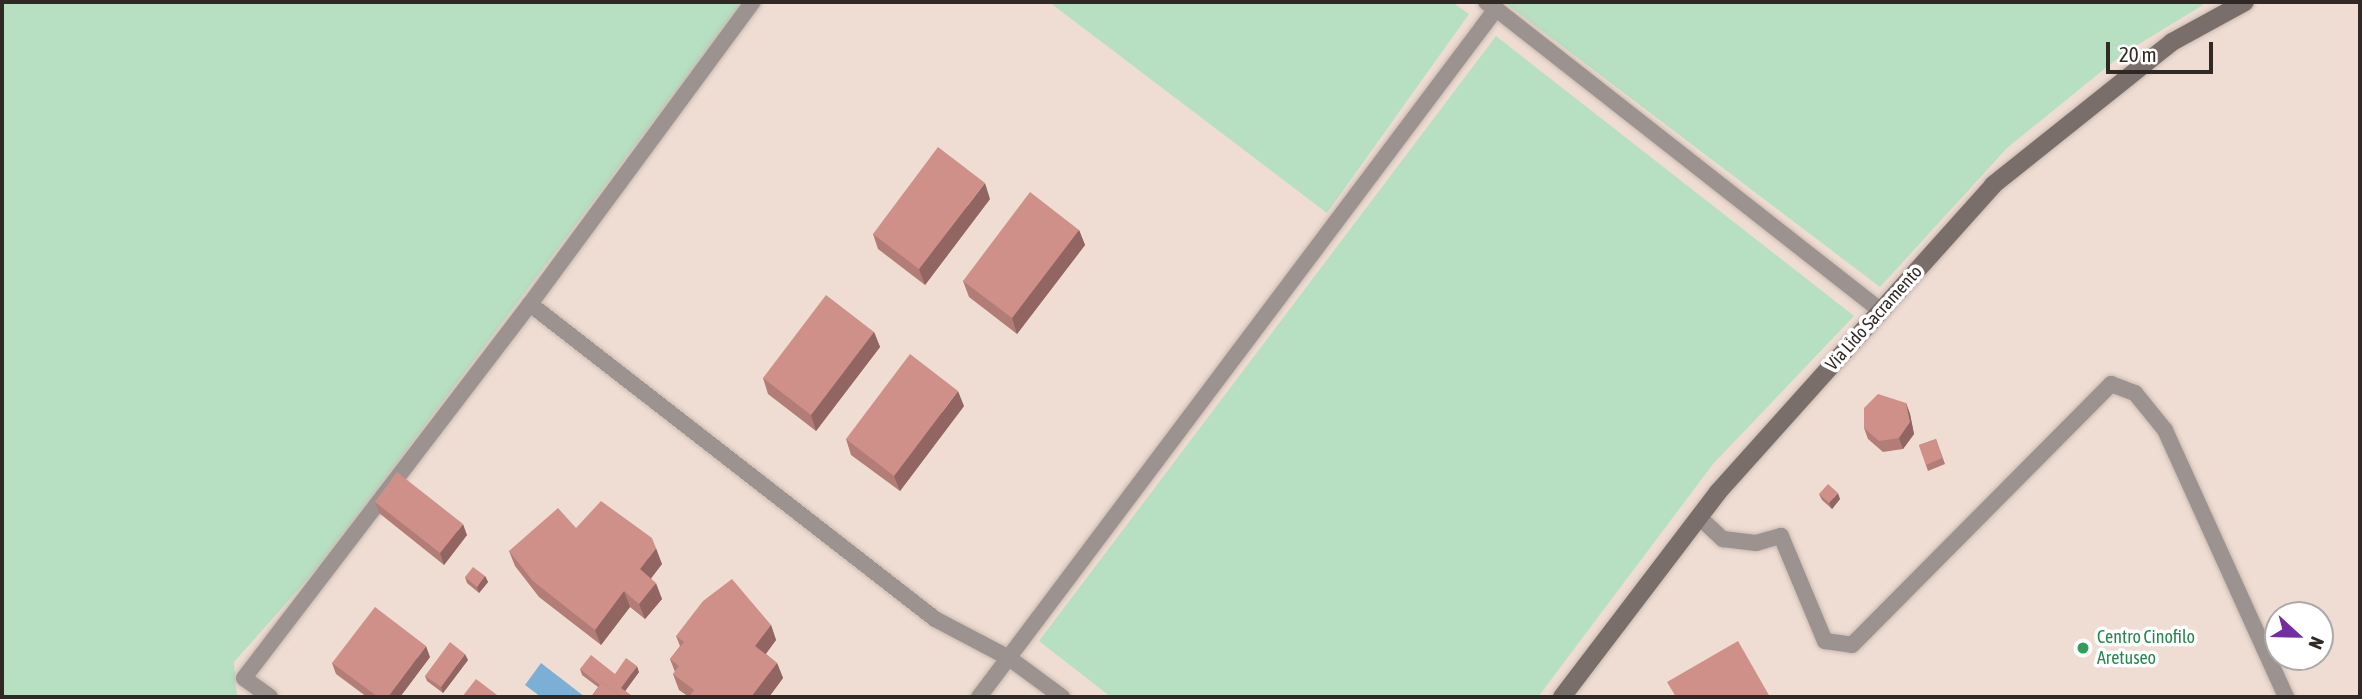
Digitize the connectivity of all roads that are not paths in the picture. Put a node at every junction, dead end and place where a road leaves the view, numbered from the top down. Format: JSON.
{"nodes":[{"id":1,"x":753,"y":2,"type":"edge"},
{"id":2,"x":2245,"y":2,"type":"edge"},
{"id":3,"x":1491,"y":6,"type":"edge"},
{"id":4,"x":530,"y":304,"type":"junction"},
{"id":5,"x":1881,"y":311,"type":"junction"},
{"id":6,"x":1699,"y":517,"type":"junction"},
{"id":7,"x":1009,"y":658,"type":"junction"},
{"id":8,"x":270,"y":697,"type":"edge"},
{"id":9,"x":979,"y":697,"type":"edge"},
{"id":10,"x":1062,"y":697,"type":"edge"},
{"id":11,"x":1562,"y":697,"type":"edge"},
{"id":12,"x":2286,"y":697,"type":"edge"}],
"edges":[{"from":1,"to":4,"type":"lane"},
{"from":2,"to":5,"type":"street","name":"Via Lido Sacramento"},
{"from":3,"to":5,"type":"lane"},
{"from":3,"to":7,"type":"lane"},
{"from":4,"to":7,"type":"lane"},
{"from":4,"to":8,"type":"lane"},
{"from":5,"to":6,"type":"street","name":"Via Lido Sacramento"},
{"from":6,"to":11,"type":"street","name":"Via Lido Sacramento"},
{"from":6,"to":12,"type":"lane"},
{"from":7,"to":9,"type":"lane"},
{"from":7,"to":10,"type":"lane"}]}
